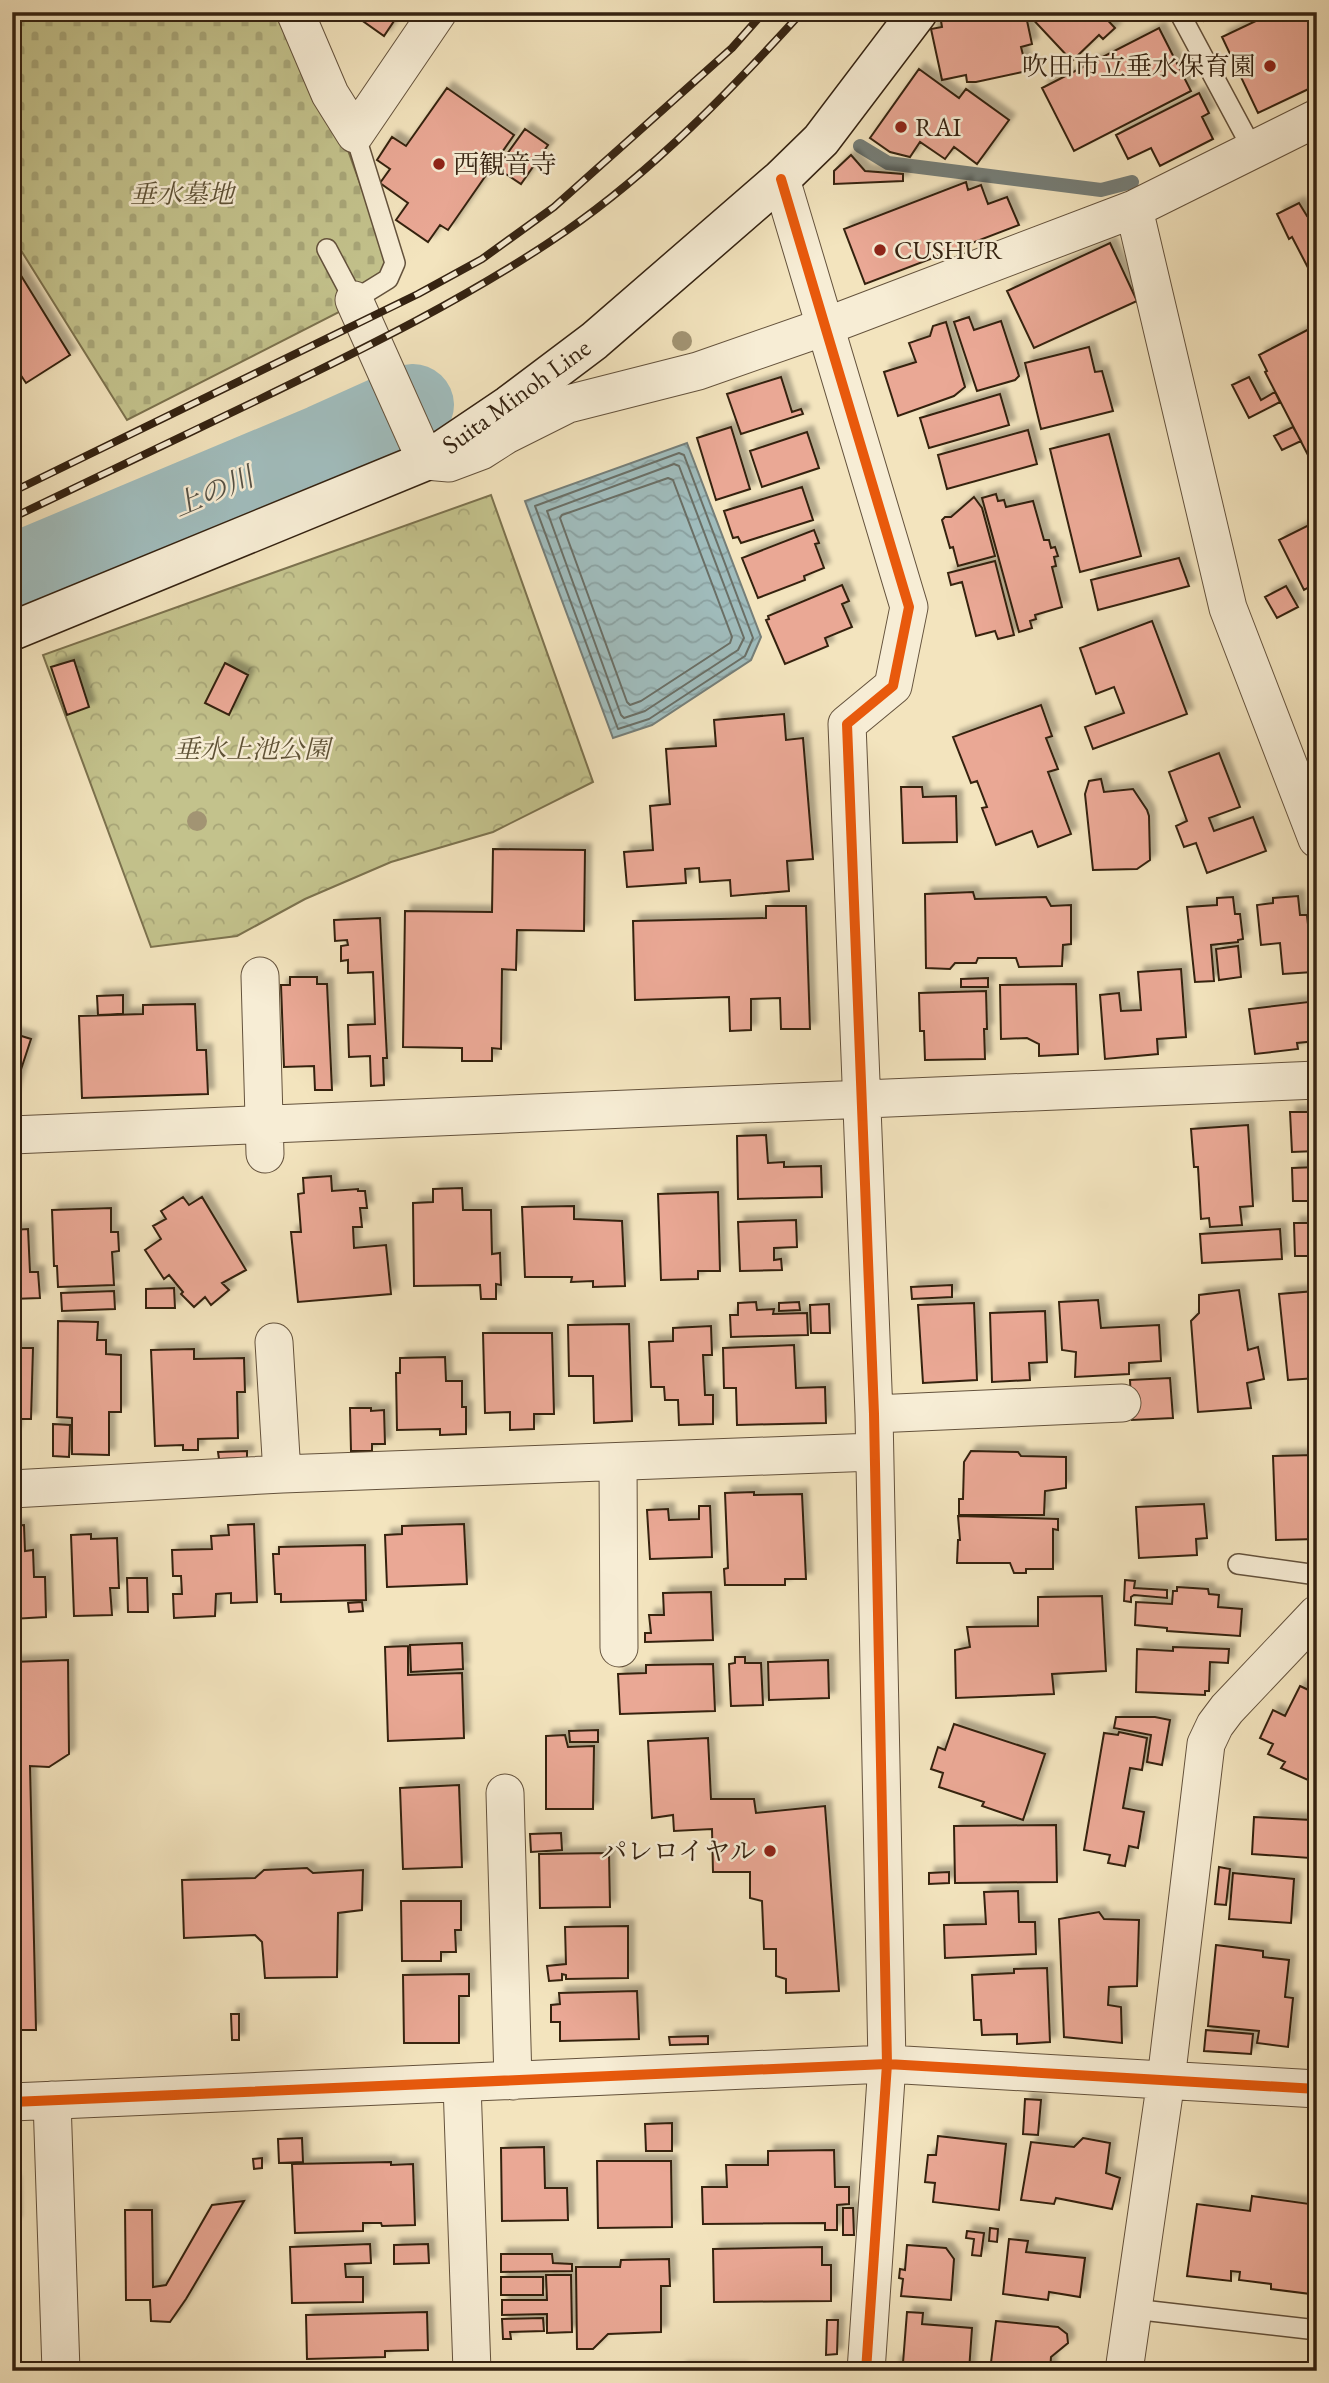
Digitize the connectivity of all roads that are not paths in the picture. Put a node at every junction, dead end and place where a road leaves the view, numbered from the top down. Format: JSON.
{"nodes":[{"id":1,"x":295,"y":12,"type":"edge"},
{"id":2,"x":438,"y":12,"type":"edge"},
{"id":3,"x":918,"y":12,"type":"edge"},
{"id":4,"x":1179,"y":12,"type":"edge"},
{"id":5,"x":1317,"y":118,"type":"edge"},
{"id":6,"x":355,"y":134,"type":"junction"},
{"id":7,"x":1252,"y":148,"type":"junction"},
{"id":8,"x":781,"y":179,"type":"junction"},
{"id":9,"x":1134,"y":209,"type":"junction"},
{"id":10,"x":327,"y":249,"type":"dead end"},
{"id":11,"x":355,"y":300,"type":"junction"},
{"id":12,"x":824,"y":327,"type":"junction"},
{"id":13,"x":419,"y":444,"type":"junction"},
{"id":14,"x":12,"y":631,"type":"edge"},
{"id":15,"x":1317,"y":839,"type":"edge"},
{"id":16,"x":260,"y":976,"type":"dead end"},
{"id":17,"x":1317,"y":1080,"type":"edge"},
{"id":18,"x":862,"y":1098,"type":"junction"},
{"id":19,"x":12,"y":1135,"type":"edge"},
{"id":20,"x":265,"y":1139,"type":"junction"},
{"id":21,"x":274,"y":1342,"type":"dead end"},
{"id":22,"x":1122,"y":1403,"type":"dead end"},
{"id":23,"x":874,"y":1414,"type":"junction"},
{"id":24,"x":874,"y":1451,"type":"junction"},
{"id":25,"x":618,"y":1462,"type":"junction"},
{"id":26,"x":282,"y":1474,"type":"junction"},
{"id":27,"x":12,"y":1489,"type":"edge"},
{"id":28,"x":1238,"y":1564,"type":"dead end"},
{"id":29,"x":1317,"y":1575,"type":"edge"},
{"id":30,"x":1317,"y":1614,"type":"edge"},
{"id":31,"x":619,"y":1648,"type":"dead end"},
{"id":32,"x":505,"y":1793,"type":"dead end"},
{"id":33,"x":887,"y":2064,"type":"junction"},
{"id":34,"x":1166,"y":2080,"type":"junction"},
{"id":35,"x":513,"y":2081,"type":"junction"},
{"id":36,"x":462,"y":2084,"type":"junction"},
{"id":37,"x":1317,"y":2089,"type":"edge"},
{"id":38,"x":52,"y":2100,"type":"junction"},
{"id":39,"x":12,"y":2102,"type":"edge"},
{"id":40,"x":1133,"y":2309,"type":"junction"},
{"id":41,"x":1317,"y":2330,"type":"edge"},
{"id":42,"x":61,"y":2371,"type":"edge"},
{"id":43,"x":472,"y":2371,"type":"edge"},
{"id":44,"x":866,"y":2371,"type":"edge"},
{"id":45,"x":1124,"y":2371,"type":"edge"}],
"edges":[{"from":1,"to":6,"type":"street"},
{"from":2,"to":6,"type":"street"},
{"from":3,"to":8,"type":"main road","name":"Suita Minoh Line"},
{"from":4,"to":7,"type":"lane"},
{"from":5,"to":7,"type":"street"},
{"from":6,"to":11,"type":"lane"},
{"from":7,"to":9,"type":"street"},
{"from":8,"to":12,"type":"street"},
{"from":8,"to":13,"type":"main road","name":"Suita Minoh Line"},
{"from":9,"to":12,"type":"street"},
{"from":9,"to":15,"type":"street"},
{"from":10,"to":11,"type":"lane"},
{"from":11,"to":13,"type":"street"},
{"from":12,"to":13,"type":"street"},
{"from":12,"to":18,"type":"street"},
{"from":13,"to":14,"type":"main road","name":"Suita Minoh Line"},
{"from":16,"to":20,"type":"street"},
{"from":17,"to":18,"type":"street"},
{"from":18,"to":20,"type":"street"},
{"from":18,"to":23,"type":"street"},
{"from":19,"to":20,"type":"street"},
{"from":21,"to":26,"type":"street"},
{"from":22,"to":23,"type":"street"},
{"from":23,"to":24,"type":"street"},
{"from":24,"to":25,"type":"street"},
{"from":24,"to":33,"type":"street"},
{"from":25,"to":26,"type":"street"},
{"from":25,"to":31,"type":"street"},
{"from":26,"to":27,"type":"street"},
{"from":28,"to":29,"type":"lane"},
{"from":30,"to":34,"type":"street"},
{"from":32,"to":35,"type":"street"},
{"from":33,"to":34,"type":"street"},
{"from":33,"to":35,"type":"street"},
{"from":33,"to":44,"type":"street"},
{"from":34,"to":37,"type":"street"},
{"from":34,"to":40,"type":"street"},
{"from":35,"to":36,"type":"street"},
{"from":36,"to":38,"type":"street"},
{"from":36,"to":43,"type":"street"},
{"from":38,"to":39,"type":"street"},
{"from":38,"to":42,"type":"street"},
{"from":40,"to":41,"type":"lane"},
{"from":40,"to":45,"type":"street"}]}
